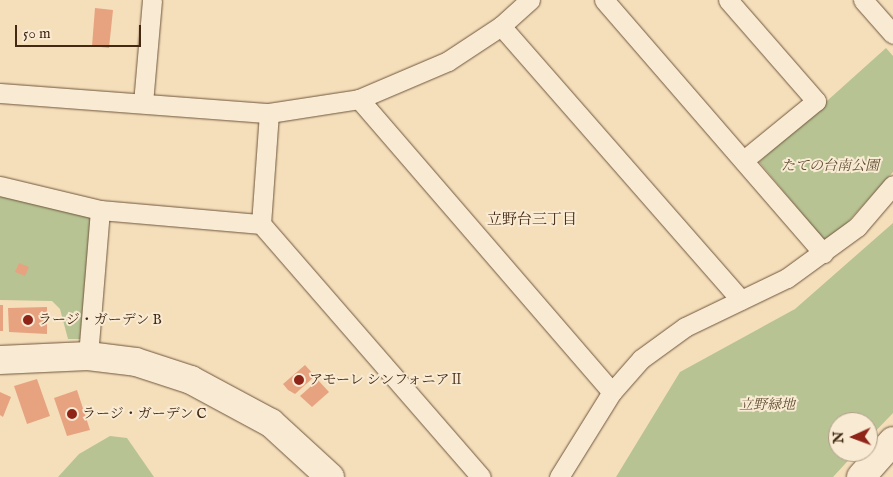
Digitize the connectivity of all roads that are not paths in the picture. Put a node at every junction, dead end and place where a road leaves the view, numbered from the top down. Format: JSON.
{"nodes":[{"id":1,"x":152,"y":0,"type":"edge"},
{"id":2,"x":530,"y":0,"type":"edge"},
{"id":3,"x":604,"y":0,"type":"edge"},
{"id":4,"x":728,"y":0,"type":"edge"},
{"id":5,"x":863,"y":0,"type":"edge"},
{"id":6,"x":890,"y":25,"type":"edge"},
{"id":7,"x":501,"y":26,"type":"junction"},
{"id":8,"x":0,"y":93,"type":"edge"},
{"id":9,"x":359,"y":99,"type":"junction"},
{"id":10,"x":143,"y":103,"type":"junction"},
{"id":11,"x":269,"y":113,"type":"junction"},
{"id":12,"x":744,"y":160,"type":"junction"},
{"id":13,"x":893,"y":185,"type":"edge"},
{"id":14,"x":0,"y":186,"type":"edge"},
{"id":15,"x":100,"y":210,"type":"junction"},
{"id":16,"x":260,"y":224,"type":"junction"},
{"id":17,"x":823,"y":253,"type":"junction"},
{"id":18,"x":741,"y":300,"type":"junction"},
{"id":19,"x":88,"y":356,"type":"junction"},
{"id":20,"x":0,"y":360,"type":"edge"},
{"id":21,"x":612,"y":392,"type":"junction"},
{"id":22,"x":893,"y":441,"type":"edge"},
{"id":23,"x":330,"y":477,"type":"edge"},
{"id":24,"x":481,"y":477,"type":"edge"},
{"id":25,"x":559,"y":477,"type":"edge"},
{"id":26,"x":861,"y":477,"type":"edge"}],
"edges":[{"from":1,"to":10,"type":"street"},
{"from":2,"to":7,"type":"street"},
{"from":3,"to":12,"type":"street"},
{"from":4,"to":12,"type":"street"},
{"from":5,"to":6,"type":"street"},
{"from":7,"to":9,"type":"street"},
{"from":7,"to":18,"type":"street"},
{"from":8,"to":10,"type":"street"},
{"from":9,"to":11,"type":"street"},
{"from":9,"to":21,"type":"street"},
{"from":10,"to":11,"type":"street"},
{"from":11,"to":16,"type":"street"},
{"from":12,"to":17,"type":"street"},
{"from":13,"to":17,"type":"street"},
{"from":14,"to":15,"type":"street"},
{"from":15,"to":16,"type":"street"},
{"from":15,"to":19,"type":"street"},
{"from":16,"to":24,"type":"street"},
{"from":17,"to":18,"type":"street"},
{"from":18,"to":21,"type":"street"},
{"from":19,"to":20,"type":"street"},
{"from":19,"to":23,"type":"street"},
{"from":21,"to":25,"type":"street"},
{"from":22,"to":26,"type":"street"}]}
